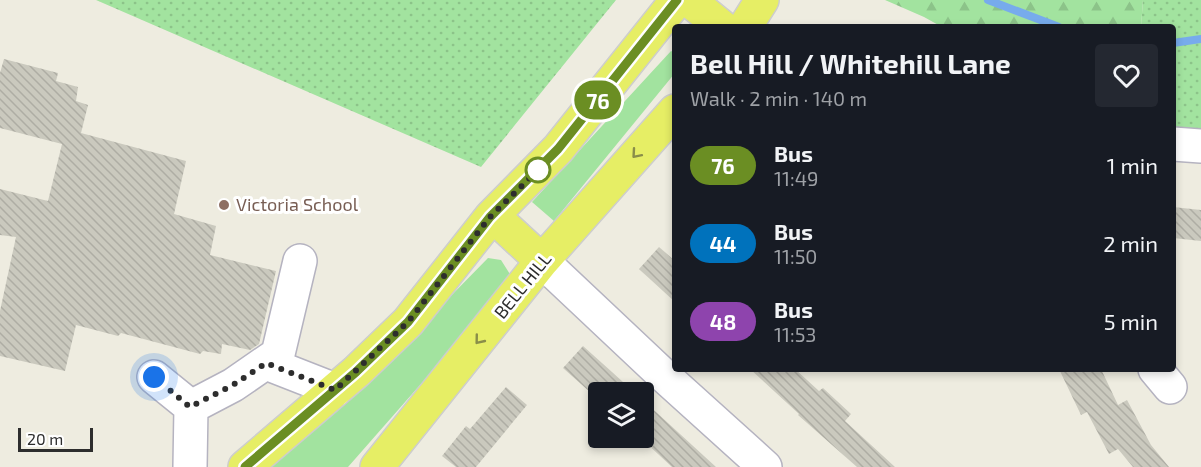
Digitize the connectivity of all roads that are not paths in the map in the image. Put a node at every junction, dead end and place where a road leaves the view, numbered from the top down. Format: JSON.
{"nodes":[{"id":1,"x":677,"y":0,"type":"edge"},
{"id":2,"x":689,"y":0,"type":"edge"},
{"id":3,"x":762,"y":0,"type":"edge"},
{"id":4,"x":718,"y":24,"type":"edge"},
{"id":5,"x":747,"y":24,"type":"edge"},
{"id":6,"x":672,"y":114,"type":"edge"},
{"id":7,"x":1176,"y":144,"type":"edge"},
{"id":8,"x":1201,"y":146,"type":"edge"},
{"id":9,"x":490,"y":217,"type":"junction"},
{"id":10,"x":300,"y":261,"type":"dead end"},
{"id":11,"x":542,"y":261,"type":"junction"},
{"id":12,"x":266,"y":363,"type":"junction"},
{"id":13,"x":154,"y":377,"type":"dead end"},
{"id":14,"x":335,"y":390,"type":"junction"},
{"id":15,"x":190,"y":407,"type":"junction"},
{"id":16,"x":190,"y":467,"type":"edge"},
{"id":17,"x":245,"y":467,"type":"edge"},
{"id":18,"x":377,"y":467,"type":"edge"},
{"id":19,"x":765,"y":467,"type":"edge"}],
"edges":[{"from":1,"to":9,"type":"main road"},
{"from":2,"to":4,"type":"main road"},
{"from":3,"to":5,"type":"main road"},
{"from":6,"to":11,"type":"main road","name":"BELL HILL","one_way":true},
{"from":7,"to":8,"type":"street"},
{"from":9,"to":11,"type":"main road"},
{"from":9,"to":14,"type":"main road"},
{"from":10,"to":12,"type":"street"},
{"from":11,"to":18,"type":"main road","name":"BELL HILL","one_way":true},
{"from":11,"to":19,"type":"street"},
{"from":12,"to":14,"type":"street"},
{"from":12,"to":15,"type":"street"},
{"from":13,"to":15,"type":"street"},
{"from":14,"to":17,"type":"main road"},
{"from":15,"to":16,"type":"street"}]}
